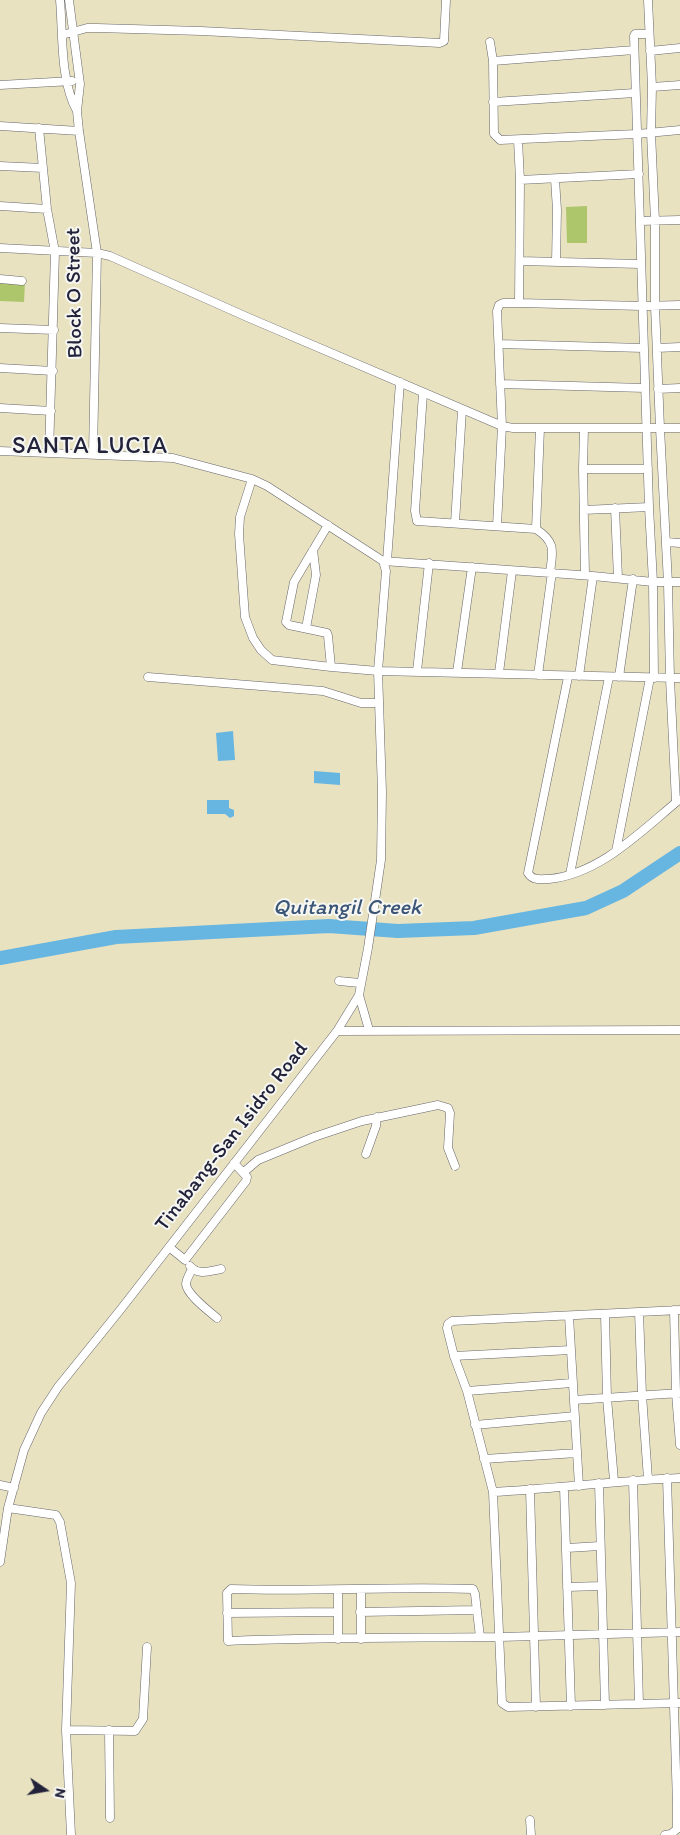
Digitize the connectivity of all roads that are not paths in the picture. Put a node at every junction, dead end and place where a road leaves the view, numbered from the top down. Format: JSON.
{"nodes":[{"id":1,"x":60,"y":0,"type":"edge"},
{"id":2,"x":69,"y":0,"type":"edge"},
{"id":3,"x":446,"y":0,"type":"edge"},
{"id":4,"x":648,"y":0,"type":"edge"},
{"id":5,"x":73,"y":32,"type":"junction"},
{"id":6,"x":648,"y":34,"type":"junction"},
{"id":7,"x":62,"y":35,"type":"junction"},
{"id":8,"x":490,"y":42,"type":"dead end"},
{"id":9,"x":680,"y":48,"type":"edge"},
{"id":10,"x":634,"y":50,"type":"junction"},
{"id":11,"x":650,"y":51,"type":"junction"},
{"id":12,"x":493,"y":61,"type":"junction"},
{"id":13,"x":79,"y":80,"type":"junction"},
{"id":14,"x":68,"y":81,"type":"junction"},
{"id":15,"x":0,"y":85,"type":"edge"},
{"id":16,"x":680,"y":85,"type":"edge"},
{"id":17,"x":652,"y":87,"type":"junction"},
{"id":18,"x":635,"y":93,"type":"junction"},
{"id":19,"x":493,"y":102,"type":"junction"},
{"id":20,"x":77,"y":111,"type":"junction"},
{"id":21,"x":0,"y":126,"type":"edge"},
{"id":22,"x":39,"y":128,"type":"junction"},
{"id":23,"x":680,"y":130,"type":"edge"},
{"id":24,"x":79,"y":131,"type":"junction"},
{"id":25,"x":651,"y":133,"type":"junction"},
{"id":26,"x":637,"y":134,"type":"junction"},
{"id":27,"x":518,"y":140,"type":"junction"},
{"id":28,"x":0,"y":166,"type":"edge"},
{"id":29,"x":43,"y":168,"type":"junction"},
{"id":30,"x":639,"y":174,"type":"junction"},
{"id":31,"x":555,"y":179,"type":"junction"},
{"id":32,"x":520,"y":180,"type":"junction"},
{"id":33,"x":0,"y":206,"type":"edge"},
{"id":34,"x":48,"y":209,"type":"junction"},
{"id":35,"x":680,"y":220,"type":"edge"},
{"id":36,"x":640,"y":221,"type":"junction"},
{"id":37,"x":655,"y":221,"type":"junction"},
{"id":38,"x":0,"y":248,"type":"edge"},
{"id":39,"x":55,"y":252,"type":"junction"},
{"id":40,"x":97,"y":253,"type":"junction"},
{"id":41,"x":520,"y":261,"type":"junction"},
{"id":42,"x":556,"y":262,"type":"junction"},
{"id":43,"x":640,"y":264,"type":"junction"},
{"id":44,"x":0,"y":279,"type":"edge"},
{"id":45,"x":22,"y":281,"type":"dead end"},
{"id":46,"x":519,"y":303,"type":"junction"},
{"id":47,"x":680,"y":305,"type":"edge"},
{"id":48,"x":642,"y":306,"type":"junction"},
{"id":49,"x":656,"y":306,"type":"junction"},
{"id":50,"x":0,"y":328,"type":"edge"},
{"id":51,"x":54,"y":330,"type":"junction"},
{"id":52,"x":499,"y":344,"type":"junction"},
{"id":53,"x":680,"y":347,"type":"edge"},
{"id":54,"x":643,"y":348,"type":"junction"},
{"id":55,"x":657,"y":348,"type":"junction"},
{"id":56,"x":0,"y":368,"type":"edge"},
{"id":57,"x":52,"y":371,"type":"junction"},
{"id":58,"x":400,"y":382,"type":"junction"},
{"id":59,"x":500,"y":384,"type":"junction"},
{"id":60,"x":645,"y":388,"type":"junction"},
{"id":61,"x":680,"y":388,"type":"edge"},
{"id":62,"x":658,"y":389,"type":"junction"},
{"id":63,"x":423,"y":393,"type":"junction"},
{"id":64,"x":0,"y":408,"type":"edge"},
{"id":65,"x":462,"y":410,"type":"junction"},
{"id":66,"x":51,"y":411,"type":"junction"},
{"id":67,"x":502,"y":426,"type":"junction"},
{"id":68,"x":540,"y":428,"type":"junction"},
{"id":69,"x":584,"y":428,"type":"junction"},
{"id":70,"x":660,"y":428,"type":"junction"},
{"id":71,"x":680,"y":428,"type":"edge"},
{"id":72,"x":646,"y":429,"type":"junction"},
{"id":73,"x":0,"y":451,"type":"edge"},
{"id":74,"x":49,"y":453,"type":"junction"},
{"id":75,"x":93,"y":454,"type":"junction"},
{"id":76,"x":583,"y":469,"type":"junction"},
{"id":77,"x":648,"y":469,"type":"junction"},
{"id":78,"x":252,"y":479,"type":"junction"},
{"id":79,"x":649,"y":507,"type":"junction"},
{"id":80,"x":614,"y":508,"type":"junction"},
{"id":81,"x":584,"y":510,"type":"junction"},
{"id":82,"x":455,"y":523,"type":"junction"},
{"id":83,"x":328,"y":525,"type":"junction"},
{"id":84,"x":497,"y":526,"type":"junction"},
{"id":85,"x":536,"y":529,"type":"junction"},
{"id":86,"x":666,"y":542,"type":"junction"},
{"id":87,"x":680,"y":543,"type":"edge"},
{"id":88,"x":313,"y":550,"type":"junction"},
{"id":89,"x":385,"y":561,"type":"junction"},
{"id":90,"x":429,"y":563,"type":"junction"},
{"id":91,"x":472,"y":567,"type":"junction"},
{"id":92,"x":512,"y":571,"type":"junction"},
{"id":93,"x":551,"y":572,"type":"junction"},
{"id":94,"x":589,"y":575,"type":"junction"},
{"id":95,"x":618,"y":578,"type":"junction"},
{"id":96,"x":633,"y":579,"type":"junction"},
{"id":97,"x":653,"y":582,"type":"junction"},
{"id":98,"x":668,"y":582,"type":"junction"},
{"id":99,"x":680,"y":582,"type":"edge"},
{"id":100,"x":306,"y":628,"type":"junction"},
{"id":101,"x":332,"y":668,"type":"junction"},
{"id":102,"x":378,"y":671,"type":"junction"},
{"id":103,"x":417,"y":671,"type":"junction"},
{"id":104,"x":457,"y":672,"type":"junction"},
{"id":105,"x":498,"y":673,"type":"junction"},
{"id":106,"x":538,"y":675,"type":"junction"},
{"id":107,"x":568,"y":676,"type":"junction"},
{"id":108,"x":578,"y":676,"type":"junction"},
{"id":109,"x":148,"y":677,"type":"dead end"},
{"id":110,"x":610,"y":677,"type":"junction"},
{"id":111,"x":619,"y":677,"type":"junction"},
{"id":112,"x":652,"y":678,"type":"junction"},
{"id":113,"x":670,"y":678,"type":"junction"},
{"id":114,"x":680,"y":678,"type":"edge"},
{"id":115,"x":379,"y":703,"type":"junction"},
{"id":116,"x":678,"y":801,"type":"edge"},
{"id":117,"x":616,"y":851,"type":"junction"},
{"id":118,"x":570,"y":874,"type":"junction"},
{"id":119,"x":339,"y":982,"type":"dead end"},
{"id":120,"x":360,"y":983,"type":"junction"},
{"id":121,"x":359,"y":994,"type":"junction"},
{"id":122,"x":369,"y":1030,"type":"junction"},
{"id":123,"x":680,"y":1030,"type":"edge"},
{"id":124,"x":337,"y":1032,"type":"junction"},
{"id":125,"x":377,"y":1117,"type":"junction"},
{"id":126,"x":366,"y":1154,"type":"dead end"},
{"id":127,"x":234,"y":1162,"type":"junction"},
{"id":128,"x":455,"y":1166,"type":"dead end"},
{"id":129,"x":244,"y":1172,"type":"junction"},
{"id":130,"x":169,"y":1247,"type":"junction"},
{"id":131,"x":185,"y":1260,"type":"junction"},
{"id":132,"x":192,"y":1269,"type":"junction"},
{"id":133,"x":221,"y":1269,"type":"dead end"},
{"id":134,"x":677,"y":1310,"type":"edge"},
{"id":135,"x":639,"y":1312,"type":"junction"},
{"id":136,"x":605,"y":1314,"type":"junction"},
{"id":137,"x":570,"y":1316,"type":"junction"},
{"id":138,"x":217,"y":1318,"type":"dead end"},
{"id":139,"x":571,"y":1350,"type":"junction"},
{"id":140,"x":454,"y":1356,"type":"junction"},
{"id":141,"x":572,"y":1383,"type":"junction"},
{"id":142,"x":467,"y":1391,"type":"junction"},
{"id":143,"x":678,"y":1393,"type":"edge"},
{"id":144,"x":642,"y":1395,"type":"junction"},
{"id":145,"x":607,"y":1398,"type":"junction"},
{"id":146,"x":574,"y":1400,"type":"junction"},
{"id":147,"x":575,"y":1416,"type":"junction"},
{"id":148,"x":475,"y":1425,"type":"junction"},
{"id":149,"x":680,"y":1444,"type":"edge"},
{"id":150,"x":576,"y":1453,"type":"junction"},
{"id":151,"x":484,"y":1459,"type":"junction"},
{"id":152,"x":667,"y":1478,"type":"junction"},
{"id":153,"x":680,"y":1478,"type":"edge"},
{"id":154,"x":648,"y":1479,"type":"junction"},
{"id":155,"x":633,"y":1480,"type":"junction"},
{"id":156,"x":614,"y":1481,"type":"junction"},
{"id":157,"x":600,"y":1483,"type":"junction"},
{"id":158,"x":0,"y":1485,"type":"edge"},
{"id":159,"x":579,"y":1486,"type":"junction"},
{"id":160,"x":564,"y":1487,"type":"junction"},
{"id":161,"x":14,"y":1488,"type":"junction"},
{"id":162,"x":530,"y":1489,"type":"junction"},
{"id":163,"x":493,"y":1492,"type":"junction"},
{"id":164,"x":8,"y":1508,"type":"junction"},
{"id":165,"x":3,"y":1529,"type":"edge"},
{"id":166,"x":600,"y":1546,"type":"junction"},
{"id":167,"x":567,"y":1548,"type":"junction"},
{"id":168,"x":0,"y":1562,"type":"edge"},
{"id":169,"x":601,"y":1586,"type":"junction"},
{"id":170,"x":567,"y":1587,"type":"junction"},
{"id":171,"x":338,"y":1590,"type":"junction"},
{"id":172,"x":361,"y":1590,"type":"junction"},
{"id":173,"x":476,"y":1610,"type":"junction"},
{"id":174,"x":337,"y":1612,"type":"junction"},
{"id":175,"x":360,"y":1612,"type":"junction"},
{"id":176,"x":227,"y":1613,"type":"junction"},
{"id":177,"x":676,"y":1632,"type":"edge"},
{"id":178,"x":637,"y":1633,"type":"junction"},
{"id":179,"x":604,"y":1634,"type":"junction"},
{"id":180,"x":568,"y":1635,"type":"junction"},
{"id":181,"x":534,"y":1636,"type":"junction"},
{"id":182,"x":480,"y":1637,"type":"junction"},
{"id":183,"x":500,"y":1637,"type":"junction"},
{"id":184,"x":338,"y":1639,"type":"junction"},
{"id":185,"x":361,"y":1639,"type":"junction"},
{"id":186,"x":147,"y":1647,"type":"dead end"},
{"id":187,"x":677,"y":1703,"type":"edge"},
{"id":188,"x":639,"y":1704,"type":"junction"},
{"id":189,"x":605,"y":1705,"type":"junction"},
{"id":190,"x":571,"y":1706,"type":"junction"},
{"id":191,"x":536,"y":1707,"type":"junction"},
{"id":192,"x":66,"y":1730,"type":"junction"},
{"id":193,"x":108,"y":1730,"type":"junction"},
{"id":194,"x":679,"y":1804,"type":"edge"},
{"id":195,"x":110,"y":1818,"type":"dead end"},
{"id":196,"x":530,"y":1820,"type":"dead end"},
{"id":197,"x":71,"y":1835,"type":"edge"},
{"id":198,"x":531,"y":1835,"type":"edge"},
{"id":199,"x":665,"y":1835,"type":"edge"}],
"edges":[{"from":1,"to":7,"type":"street"},
{"from":2,"to":5,"type":"street"},
{"from":3,"to":5,"type":"street"},
{"from":4,"to":6,"type":"street"},
{"from":5,"to":7,"type":"street"},
{"from":5,"to":13,"type":"street"},
{"from":6,"to":10,"type":"street"},
{"from":6,"to":11,"type":"street"},
{"from":7,"to":14,"type":"street"},
{"from":8,"to":12,"type":"street"},
{"from":9,"to":11,"type":"street"},
{"from":10,"to":12,"type":"street"},
{"from":10,"to":18,"type":"street"},
{"from":11,"to":17,"type":"street"},
{"from":12,"to":19,"type":"street"},
{"from":13,"to":14,"type":"street"},
{"from":13,"to":20,"type":"street"},
{"from":14,"to":15,"type":"street"},
{"from":14,"to":20,"type":"street"},
{"from":16,"to":17,"type":"street"},
{"from":17,"to":25,"type":"street"},
{"from":18,"to":19,"type":"street"},
{"from":18,"to":26,"type":"street"},
{"from":19,"to":27,"type":"street"},
{"from":20,"to":24,"type":"street","name":"Block O Street"},
{"from":21,"to":22,"type":"street"},
{"from":22,"to":24,"type":"street"},
{"from":22,"to":29,"type":"street"},
{"from":23,"to":25,"type":"street"},
{"from":24,"to":40,"type":"street","name":"Block O Street"},
{"from":25,"to":26,"type":"street"},
{"from":25,"to":37,"type":"street"},
{"from":26,"to":27,"type":"street"},
{"from":26,"to":30,"type":"street"},
{"from":27,"to":32,"type":"street"},
{"from":28,"to":29,"type":"street"},
{"from":29,"to":34,"type":"street"},
{"from":30,"to":31,"type":"street"},
{"from":30,"to":36,"type":"street"},
{"from":31,"to":32,"type":"street"},
{"from":31,"to":42,"type":"street"},
{"from":32,"to":41,"type":"street"},
{"from":33,"to":34,"type":"street"},
{"from":34,"to":39,"type":"street"},
{"from":35,"to":37,"type":"street"},
{"from":36,"to":37,"type":"street"},
{"from":36,"to":43,"type":"street"},
{"from":37,"to":49,"type":"street"},
{"from":38,"to":39,"type":"street"},
{"from":39,"to":40,"type":"street"},
{"from":39,"to":51,"type":"street"},
{"from":40,"to":58,"type":"street"},
{"from":40,"to":75,"type":"street","name":"Block O Street"},
{"from":41,"to":42,"type":"street"},
{"from":41,"to":46,"type":"street"},
{"from":42,"to":43,"type":"street"},
{"from":43,"to":48,"type":"street"},
{"from":44,"to":45,"type":"street"},
{"from":46,"to":48,"type":"street"},
{"from":46,"to":52,"type":"street"},
{"from":47,"to":49,"type":"street"},
{"from":48,"to":49,"type":"street"},
{"from":48,"to":54,"type":"street"},
{"from":49,"to":55,"type":"street"},
{"from":50,"to":51,"type":"street"},
{"from":51,"to":57,"type":"street"},
{"from":52,"to":54,"type":"street"},
{"from":52,"to":59,"type":"street"},
{"from":53,"to":55,"type":"street"},
{"from":54,"to":60,"type":"street"},
{"from":55,"to":62,"type":"street"},
{"from":56,"to":57,"type":"street"},
{"from":57,"to":66,"type":"street"},
{"from":58,"to":63,"type":"street"},
{"from":58,"to":89,"type":"street"},
{"from":59,"to":60,"type":"street"},
{"from":59,"to":67,"type":"street"},
{"from":60,"to":72,"type":"street"},
{"from":61,"to":62,"type":"street"},
{"from":62,"to":70,"type":"street"},
{"from":63,"to":65,"type":"street"},
{"from":63,"to":82,"type":"street"},
{"from":64,"to":66,"type":"street"},
{"from":65,"to":67,"type":"street"},
{"from":65,"to":82,"type":"street"},
{"from":66,"to":74,"type":"street"},
{"from":67,"to":68,"type":"street"},
{"from":67,"to":84,"type":"street"},
{"from":68,"to":69,"type":"street"},
{"from":68,"to":85,"type":"street"},
{"from":69,"to":72,"type":"street"},
{"from":69,"to":76,"type":"street"},
{"from":70,"to":71,"type":"street"},
{"from":70,"to":72,"type":"street"},
{"from":70,"to":86,"type":"street"},
{"from":72,"to":77,"type":"street"},
{"from":73,"to":74,"type":"street"},
{"from":74,"to":75,"type":"street"},
{"from":75,"to":78,"type":"street"},
{"from":76,"to":77,"type":"street"},
{"from":76,"to":81,"type":"street"},
{"from":77,"to":79,"type":"street"},
{"from":78,"to":83,"type":"street"},
{"from":78,"to":101,"type":"street"},
{"from":79,"to":80,"type":"street"},
{"from":79,"to":97,"type":"street"},
{"from":80,"to":81,"type":"street"},
{"from":80,"to":95,"type":"street"},
{"from":81,"to":94,"type":"street"},
{"from":82,"to":84,"type":"street"},
{"from":83,"to":88,"type":"street"},
{"from":83,"to":89,"type":"street"},
{"from":84,"to":85,"type":"street"},
{"from":85,"to":93,"type":"street"},
{"from":86,"to":87,"type":"street"},
{"from":86,"to":98,"type":"street"},
{"from":88,"to":100,"type":"street"},
{"from":88,"to":100,"type":"street"},
{"from":89,"to":90,"type":"street"},
{"from":89,"to":102,"type":"street"},
{"from":90,"to":91,"type":"street"},
{"from":90,"to":103,"type":"street"},
{"from":91,"to":92,"type":"street"},
{"from":91,"to":104,"type":"street"},
{"from":92,"to":93,"type":"street"},
{"from":92,"to":105,"type":"street"},
{"from":93,"to":94,"type":"street"},
{"from":93,"to":106,"type":"street"},
{"from":94,"to":95,"type":"street"},
{"from":94,"to":108,"type":"street"},
{"from":95,"to":96,"type":"street"},
{"from":96,"to":97,"type":"street"},
{"from":96,"to":111,"type":"street"},
{"from":97,"to":98,"type":"street"},
{"from":97,"to":112,"type":"street"},
{"from":98,"to":99,"type":"street"},
{"from":98,"to":113,"type":"street"},
{"from":100,"to":101,"type":"street"},
{"from":101,"to":102,"type":"street"},
{"from":102,"to":103,"type":"street"},
{"from":102,"to":115,"type":"street"},
{"from":103,"to":104,"type":"street"},
{"from":104,"to":105,"type":"street"},
{"from":105,"to":106,"type":"street"},
{"from":106,"to":107,"type":"street"},
{"from":107,"to":108,"type":"street"},
{"from":107,"to":118,"type":"street"},
{"from":108,"to":110,"type":"street"},
{"from":109,"to":115,"type":"street"},
{"from":110,"to":111,"type":"street"},
{"from":110,"to":118,"type":"street"},
{"from":111,"to":112,"type":"street"},
{"from":112,"to":113,"type":"street"},
{"from":112,"to":117,"type":"street"},
{"from":113,"to":114,"type":"street"},
{"from":113,"to":116,"type":"street"},
{"from":115,"to":120,"type":"street"},
{"from":116,"to":117,"type":"street"},
{"from":117,"to":118,"type":"street"},
{"from":119,"to":120,"type":"street"},
{"from":120,"to":121,"type":"street"},
{"from":121,"to":122,"type":"street"},
{"from":121,"to":124,"type":"street"},
{"from":122,"to":123,"type":"street","name":"Tinabang-San Isidro Road"},
{"from":122,"to":124,"type":"street","name":"Tinabang-San Isidro Road"},
{"from":124,"to":127,"type":"street","name":"Tinabang-San Isidro Road"},
{"from":125,"to":126,"type":"street"},
{"from":125,"to":128,"type":"street"},
{"from":125,"to":129,"type":"street"},
{"from":127,"to":129,"type":"street"},
{"from":127,"to":130,"type":"street","name":"Tinabang-San Isidro Road"},
{"from":129,"to":131,"type":"street"},
{"from":130,"to":131,"type":"street"},
{"from":130,"to":161,"type":"street","name":"Tinabang-San Isidro Road"},
{"from":131,"to":132,"type":"street"},
{"from":132,"to":133,"type":"street"},
{"from":132,"to":138,"type":"street"},
{"from":134,"to":135,"type":"street"},
{"from":134,"to":143,"type":"street"},
{"from":135,"to":136,"type":"street"},
{"from":135,"to":144,"type":"street"},
{"from":136,"to":137,"type":"street"},
{"from":136,"to":145,"type":"street"},
{"from":137,"to":139,"type":"street"},
{"from":137,"to":140,"type":"street"},
{"from":139,"to":140,"type":"street"},
{"from":139,"to":141,"type":"street"},
{"from":140,"to":142,"type":"street"},
{"from":141,"to":142,"type":"street"},
{"from":141,"to":146,"type":"street"},
{"from":142,"to":148,"type":"street"},
{"from":143,"to":144,"type":"street"},
{"from":143,"to":149,"type":"street"},
{"from":144,"to":145,"type":"street"},
{"from":144,"to":154,"type":"street"},
{"from":145,"to":146,"type":"street"},
{"from":145,"to":156,"type":"street"},
{"from":146,"to":147,"type":"street"},
{"from":147,"to":148,"type":"street"},
{"from":147,"to":150,"type":"street"},
{"from":148,"to":151,"type":"street"},
{"from":150,"to":151,"type":"street"},
{"from":150,"to":159,"type":"street"},
{"from":151,"to":163,"type":"street"},
{"from":152,"to":153,"type":"street"},
{"from":152,"to":154,"type":"street"},
{"from":152,"to":177,"type":"street"},
{"from":154,"to":155,"type":"street"},
{"from":155,"to":156,"type":"street"},
{"from":155,"to":178,"type":"street"},
{"from":156,"to":157,"type":"street"},
{"from":157,"to":159,"type":"street"},
{"from":157,"to":166,"type":"street"},
{"from":158,"to":161,"type":"street"},
{"from":159,"to":160,"type":"street"},
{"from":160,"to":162,"type":"street"},
{"from":160,"to":167,"type":"street"},
{"from":161,"to":164,"type":"street","name":"Tinabang-San Isidro Road"},
{"from":162,"to":163,"type":"street"},
{"from":162,"to":181,"type":"street"},
{"from":163,"to":183,"type":"street"},
{"from":164,"to":165,"type":"street","name":"Tinabang-San Isidro Road"},
{"from":164,"to":192,"type":"street"},
{"from":165,"to":168,"type":"street","name":"Tinabang-San Isidro Road"},
{"from":166,"to":167,"type":"street"},
{"from":166,"to":169,"type":"street"},
{"from":167,"to":170,"type":"street"},
{"from":169,"to":170,"type":"street"},
{"from":169,"to":179,"type":"street"},
{"from":170,"to":180,"type":"street"},
{"from":171,"to":172,"type":"street"},
{"from":171,"to":174,"type":"street"},
{"from":171,"to":176,"type":"street"},
{"from":172,"to":173,"type":"street"},
{"from":172,"to":175,"type":"street"},
{"from":173,"to":175,"type":"street"},
{"from":173,"to":182,"type":"street"},
{"from":174,"to":176,"type":"street"},
{"from":174,"to":184,"type":"street"},
{"from":175,"to":185,"type":"street"},
{"from":176,"to":184,"type":"street"},
{"from":177,"to":178,"type":"street"},
{"from":177,"to":187,"type":"street"},
{"from":178,"to":179,"type":"street"},
{"from":178,"to":188,"type":"street"},
{"from":179,"to":180,"type":"street"},
{"from":179,"to":189,"type":"street"},
{"from":180,"to":181,"type":"street"},
{"from":180,"to":190,"type":"street"},
{"from":181,"to":183,"type":"street"},
{"from":181,"to":191,"type":"street"},
{"from":182,"to":183,"type":"street"},
{"from":182,"to":185,"type":"street"},
{"from":183,"to":191,"type":"street"},
{"from":184,"to":185,"type":"street"},
{"from":186,"to":193,"type":"street"},
{"from":187,"to":188,"type":"street"},
{"from":187,"to":194,"type":"street"},
{"from":188,"to":189,"type":"street"},
{"from":189,"to":190,"type":"street"},
{"from":190,"to":191,"type":"street"},
{"from":192,"to":193,"type":"street"},
{"from":192,"to":197,"type":"street"},
{"from":193,"to":195,"type":"street"},
{"from":194,"to":199,"type":"street"},
{"from":196,"to":198,"type":"street"}]}
